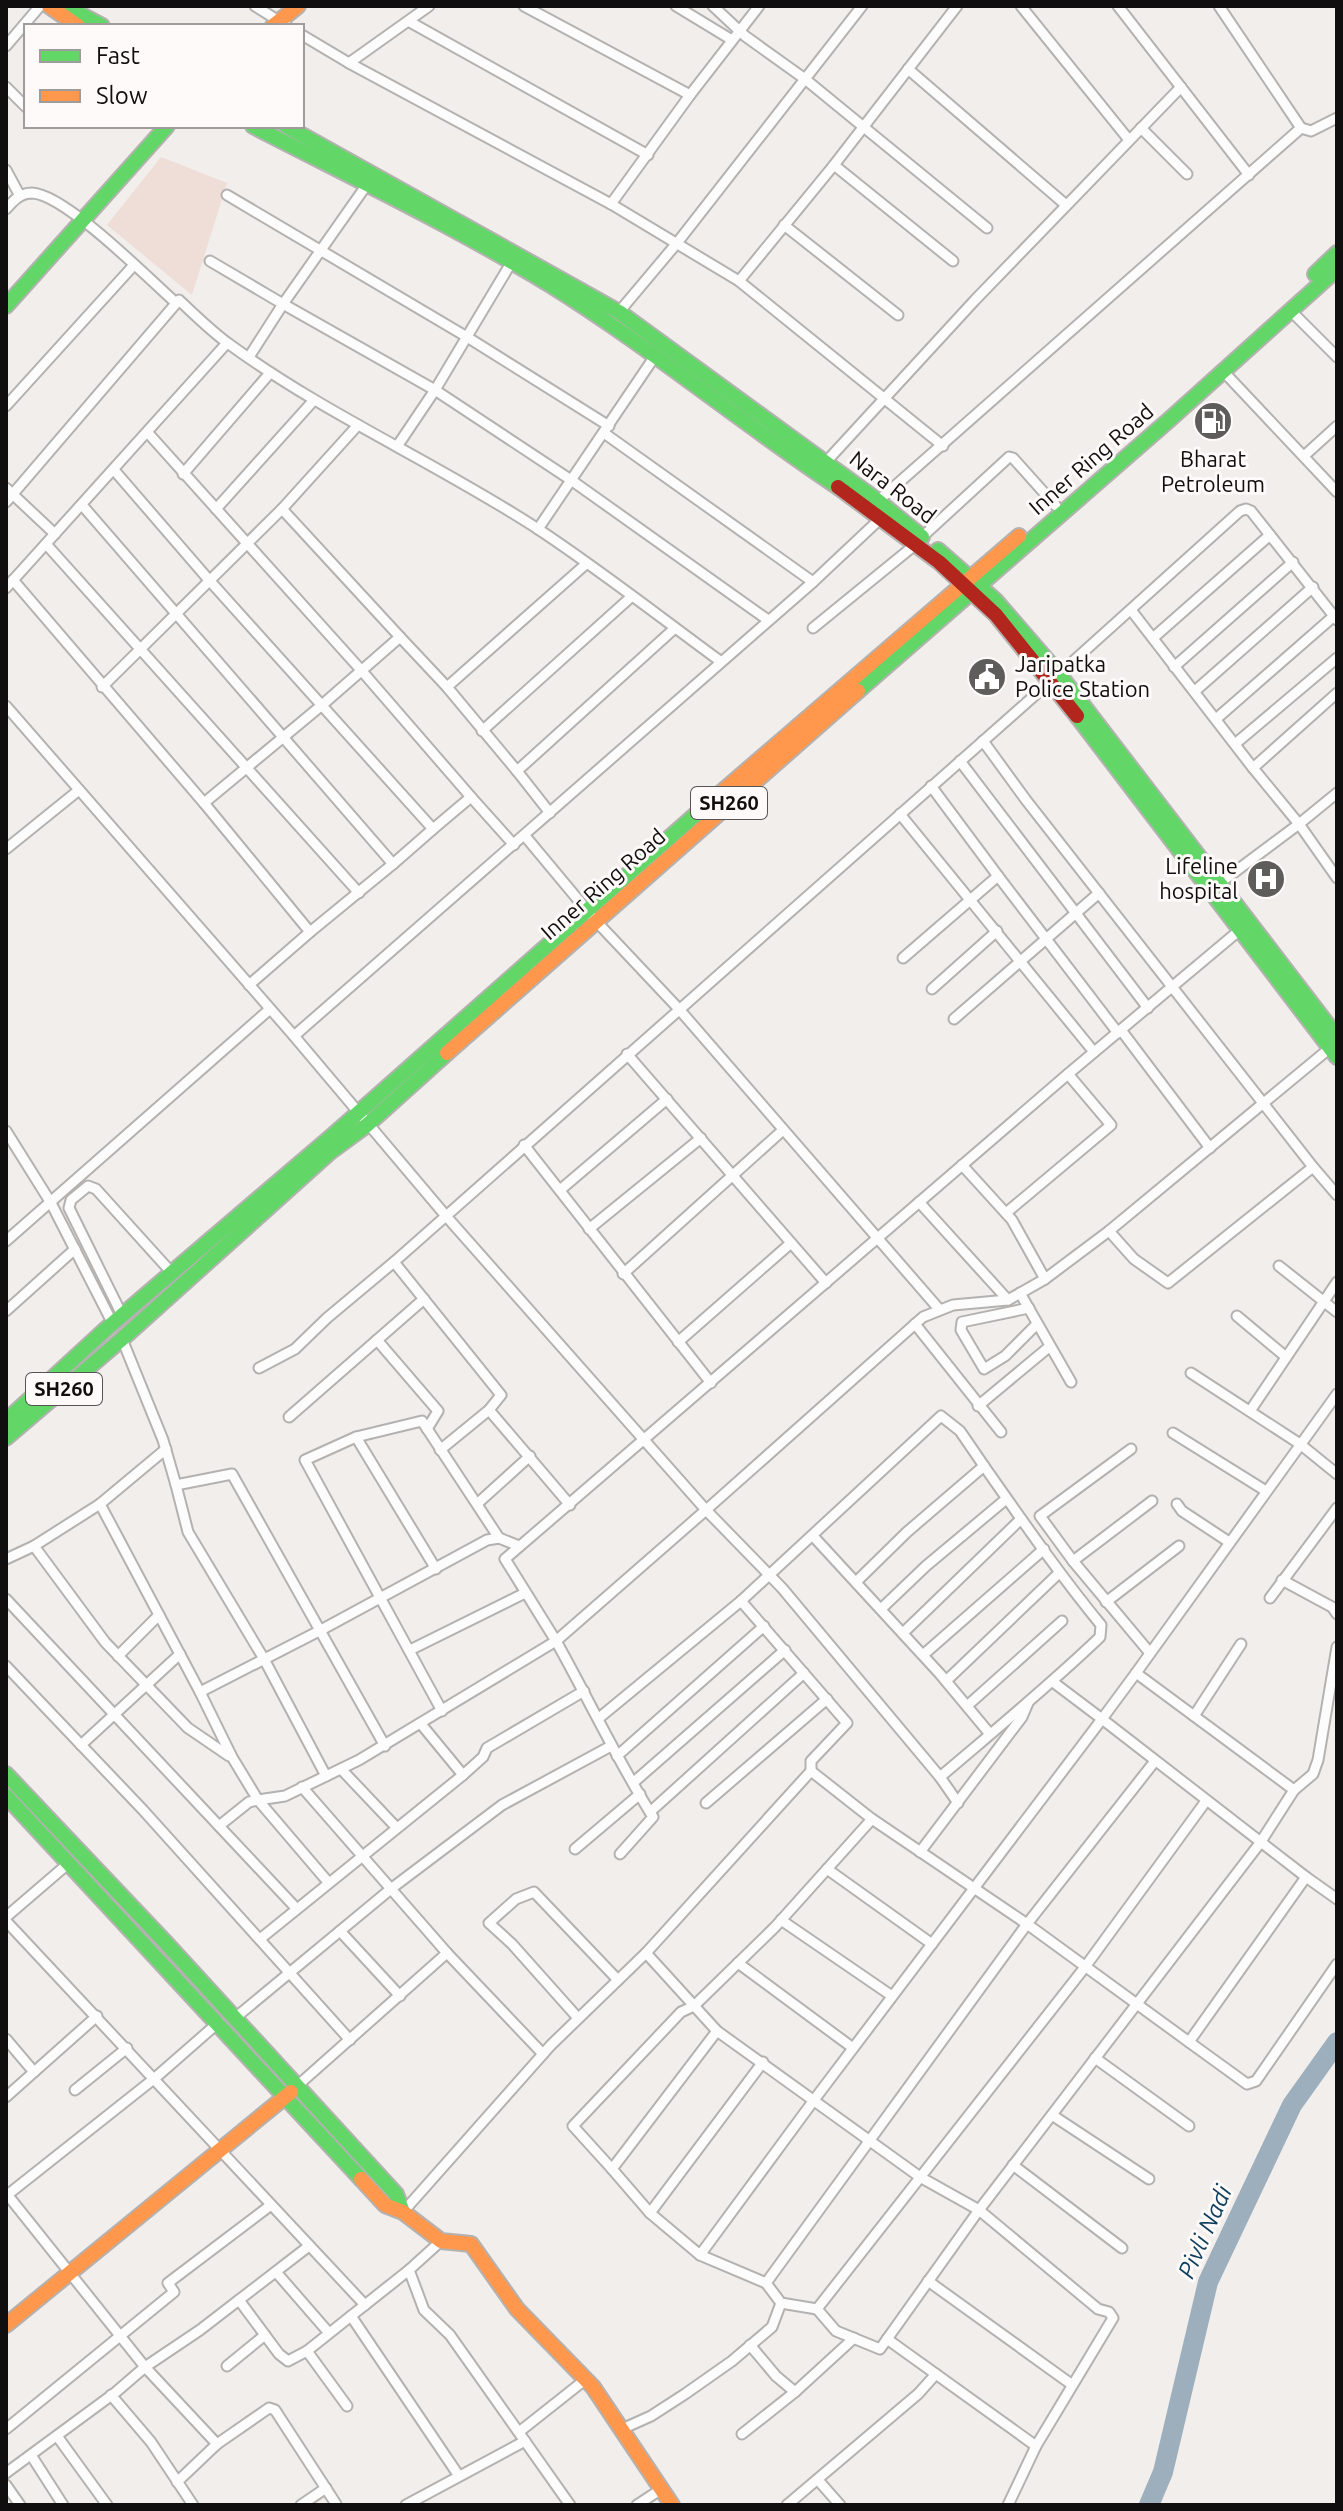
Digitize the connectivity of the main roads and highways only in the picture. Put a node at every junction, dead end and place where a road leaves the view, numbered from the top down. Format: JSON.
{"nodes":[{"id":1,"x":49,"y":6,"type":"edge"},
{"id":2,"x":65,"y":6,"type":"edge"},
{"id":3,"x":298,"y":6,"type":"edge"},
{"id":4,"x":75,"y":24,"type":"edge"},
{"id":5,"x":98,"y":24,"type":"edge"},
{"id":6,"x":279,"y":24,"type":"edge"},
{"id":7,"x":165,"y":128,"type":"edge"},
{"id":8,"x":257,"y":128,"type":"edge"},
{"id":9,"x":289,"y":128,"type":"edge"},
{"id":10,"x":370,"y":179,"type":"junction"},
{"id":11,"x":1337,"y":253,"type":"edge"},
{"id":12,"x":1337,"y":269,"type":"edge"},
{"id":13,"x":6,"y":306,"type":"edge"},
{"id":14,"x":919,"y":540,"type":"junction"},
{"id":15,"x":971,"y":585,"type":"junction"},
{"id":16,"x":1055,"y":678,"type":"junction"},
{"id":17,"x":1245,"y":926,"type":"junction"},
{"id":18,"x":1335,"y":1048,"type":"edge"},
{"id":19,"x":362,"y":1119,"type":"junction"},
{"id":20,"x":6,"y":1421,"type":"edge"},
{"id":21,"x":6,"y":1438,"type":"edge"},
{"id":22,"x":6,"y":1774,"type":"edge"},
{"id":23,"x":6,"y":1796,"type":"edge"},
{"id":24,"x":75,"y":1857,"type":"junction"},
{"id":25,"x":291,"y":2092,"type":"junction"},
{"id":26,"x":6,"y":2325,"type":"edge"},
{"id":27,"x":672,"y":2505,"type":"edge"}],
"edges":[{"from":1,"to":4,"type":"main road"},
{"from":2,"to":5,"type":"main road"},
{"from":3,"to":6,"type":"main road"},
{"from":7,"to":13,"type":"main road"},
{"from":8,"to":10,"type":"main road"},
{"from":9,"to":10,"type":"main road","name":"Nara Road"},
{"from":10,"to":14,"type":"main road","name":"Nara Road"},
{"from":10,"to":14,"type":"main road","name":"Nara Road"},
{"from":11,"to":15,"type":"main road","name":"Inner Ring Road"},
{"from":12,"to":15,"type":"main road","name":"Inner Ring Road"},
{"from":14,"to":15,"type":"main road","name":"Nara Road"},
{"from":15,"to":16,"type":"main road","name":"Nara Road"},
{"from":15,"to":19,"type":"main road","name":"Inner Ring Road"},
{"from":16,"to":17,"type":"main road","name":"Nara Road"},
{"from":16,"to":17,"type":"main road","name":"Nara Road"},
{"from":17,"to":18,"type":"main road","name":"Nara Road"},
{"from":19,"to":20,"type":"main road","name":"Inner Ring Road","number":"SH260"},
{"from":19,"to":21,"type":"main road","name":"Inner Ring Road","number":"SH260"},
{"from":22,"to":24,"type":"main road"},
{"from":23,"to":24,"type":"main road"},
{"from":24,"to":25,"type":"main road"},
{"from":24,"to":25,"type":"main road"},
{"from":25,"to":26,"type":"main road"},
{"from":25,"to":27,"type":"main road"}]}
